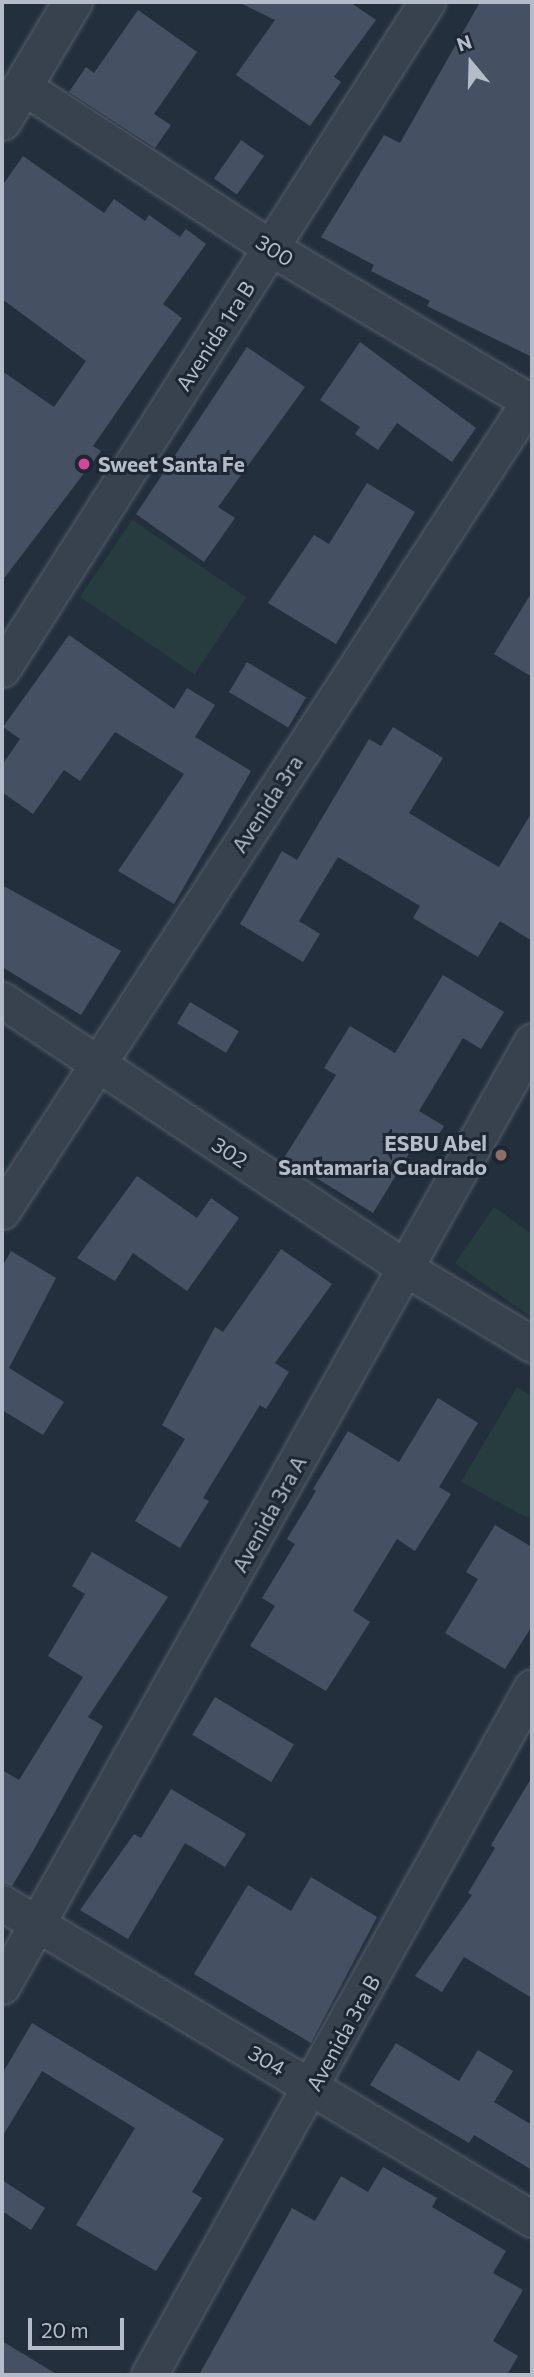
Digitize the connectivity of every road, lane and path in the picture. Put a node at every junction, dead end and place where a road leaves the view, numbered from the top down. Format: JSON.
{"nodes":[{"id":1,"x":73,"y":2,"type":"edge"},
{"id":2,"x":427,"y":2,"type":"edge"},
{"id":3,"x":24,"y":87,"type":"junction"},
{"id":4,"x":2,"y":121,"type":"edge"},
{"id":5,"x":271,"y":248,"type":"junction"},
{"id":6,"x":531,"y":400,"type":"edge"},
{"id":7,"x":2,"y":669,"type":"edge"},
{"id":8,"x":2,"y":1000,"type":"edge"},
{"id":9,"x":532,"y":1041,"type":"edge"},
{"id":10,"x":96,"y":1064,"type":"junction"},
{"id":11,"x":2,"y":1211,"type":"edge"},
{"id":12,"x":407,"y":1269,"type":"junction"},
{"id":13,"x":532,"y":1345,"type":"edge"},
{"id":14,"x":532,"y":1688,"type":"edge"},
{"id":15,"x":2,"y":1903,"type":"edge"},
{"id":16,"x":37,"y":1925,"type":"junction"},
{"id":17,"x":2,"y":1986,"type":"edge"},
{"id":18,"x":314,"y":2087,"type":"junction"},
{"id":19,"x":532,"y":2219,"type":"edge"},
{"id":20,"x":149,"y":2375,"type":"edge"}],
"edges":[{"from":1,"to":3,"type":"street"},
{"from":2,"to":5,"type":"street","name":"Avenida 1ra B"},
{"from":3,"to":4,"type":"street"},
{"from":3,"to":5,"type":"street","name":"300"},
{"from":5,"to":6,"type":"street","name":"300"},
{"from":5,"to":7,"type":"street","name":"Avenida 1ra B"},
{"from":6,"to":10,"type":"street","name":"Avenida 3ra"},
{"from":8,"to":10,"type":"street","name":"302"},
{"from":9,"to":12,"type":"street","name":"Avenida 3ra A"},
{"from":10,"to":11,"type":"street","name":"Avenida 3ra"},
{"from":10,"to":12,"type":"street","name":"302"},
{"from":12,"to":13,"type":"street","name":"302"},
{"from":12,"to":16,"type":"street","name":"Avenida 3ra A"},
{"from":14,"to":18,"type":"street","name":"Avenida 3ra B"},
{"from":15,"to":16,"type":"street","name":"304"},
{"from":16,"to":17,"type":"street","name":"Avenida 3ra A"},
{"from":16,"to":18,"type":"street","name":"304"},
{"from":18,"to":19,"type":"street","name":"304"},
{"from":18,"to":20,"type":"street","name":"Avenida 3ra B"}]}
